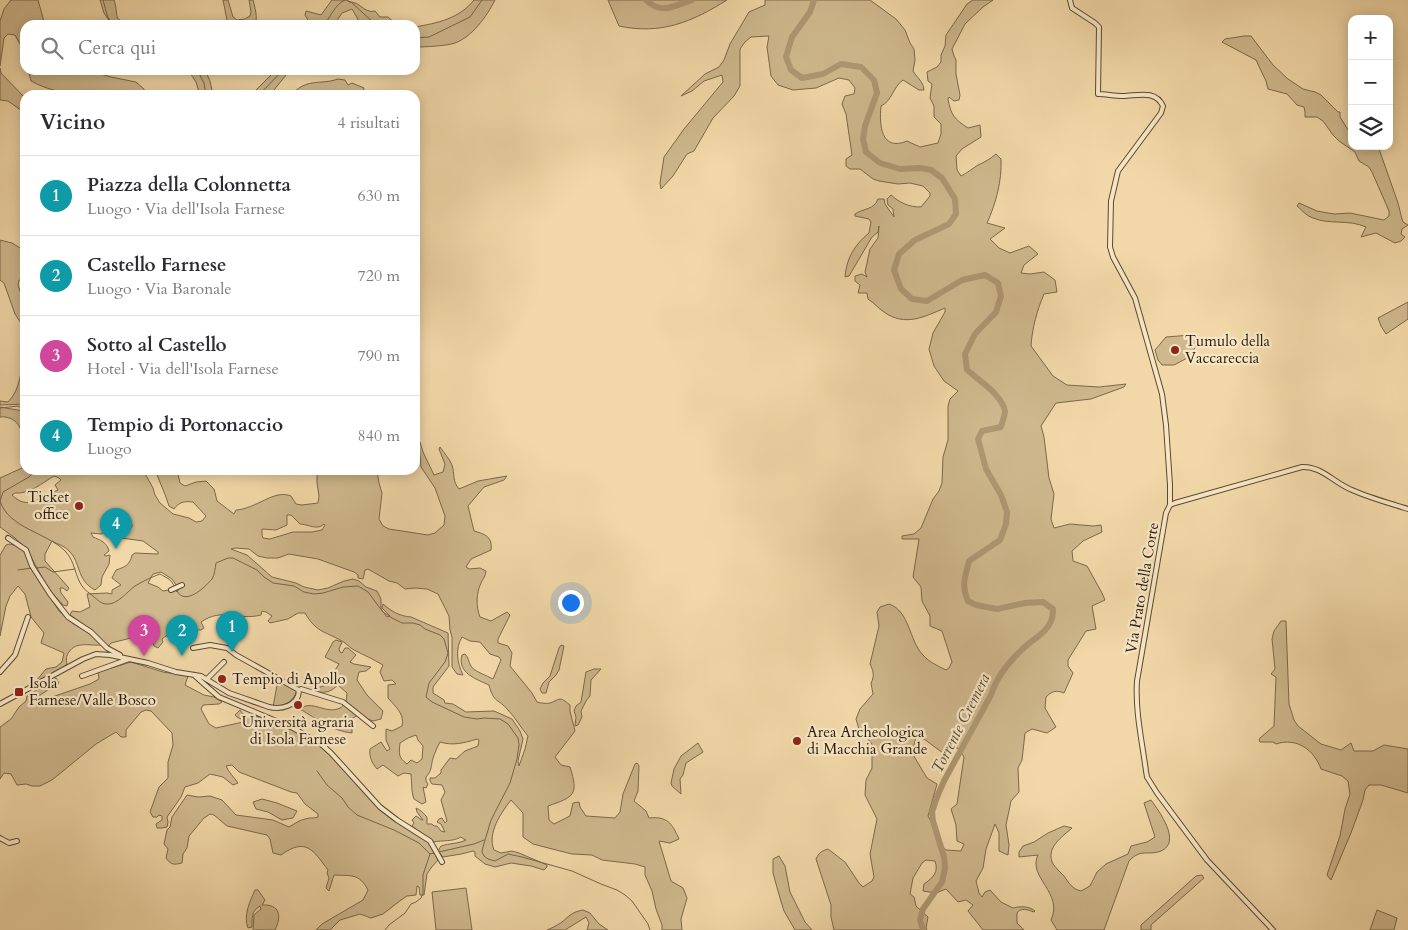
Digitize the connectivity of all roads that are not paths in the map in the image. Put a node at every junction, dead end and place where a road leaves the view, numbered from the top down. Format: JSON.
{"nodes":[{"id":1,"x":1070,"y":0,"type":"edge"},
{"id":2,"x":1170,"y":506,"type":"junction"},
{"id":3,"x":1408,"y":509,"type":"edge"},
{"id":4,"x":8,"y":538,"type":"dead end"},
{"id":5,"x":180,"y":586,"type":"dead end"},
{"id":6,"x":172,"y":589,"type":"dead end"},
{"id":7,"x":28,"y":617,"type":"dead end"},
{"id":8,"x":193,"y":648,"type":"dead end"},
{"id":9,"x":127,"y":659,"type":"junction"},
{"id":10,"x":224,"y":662,"type":"dead end"},
{"id":11,"x":0,"y":672,"type":"edge"},
{"id":12,"x":194,"y":675,"type":"junction"},
{"id":13,"x":82,"y":676,"type":"dead end"},
{"id":14,"x":207,"y":679,"type":"junction"},
{"id":15,"x":301,"y":689,"type":"dead end"},
{"id":16,"x":0,"y":704,"type":"edge"},
{"id":17,"x":373,"y":726,"type":"dead end"},
{"id":18,"x":0,"y":838,"type":"edge"},
{"id":19,"x":17,"y":840,"type":"dead end"},
{"id":20,"x":442,"y":862,"type":"dead end"},
{"id":21,"x":1273,"y":930,"type":"edge"}],
"edges":[{"from":1,"to":2,"type":"street"},
{"from":2,"to":3,"type":"street","name":"Via Prato della Corte"},
{"from":2,"to":21,"type":"street","name":"Via Prato della Corte"},
{"from":4,"to":9,"type":"street"},
{"from":5,"to":6,"type":"street"},
{"from":7,"to":11,"type":"street"},
{"from":8,"to":14,"type":"street"},
{"from":9,"to":12,"type":"street"},
{"from":9,"to":13,"type":"street"},
{"from":9,"to":16,"type":"street"},
{"from":10,"to":14,"type":"street"},
{"from":12,"to":14,"type":"street"},
{"from":12,"to":20,"type":"street"},
{"from":15,"to":17,"type":"street"},
{"from":18,"to":19,"type":"street"}]}
